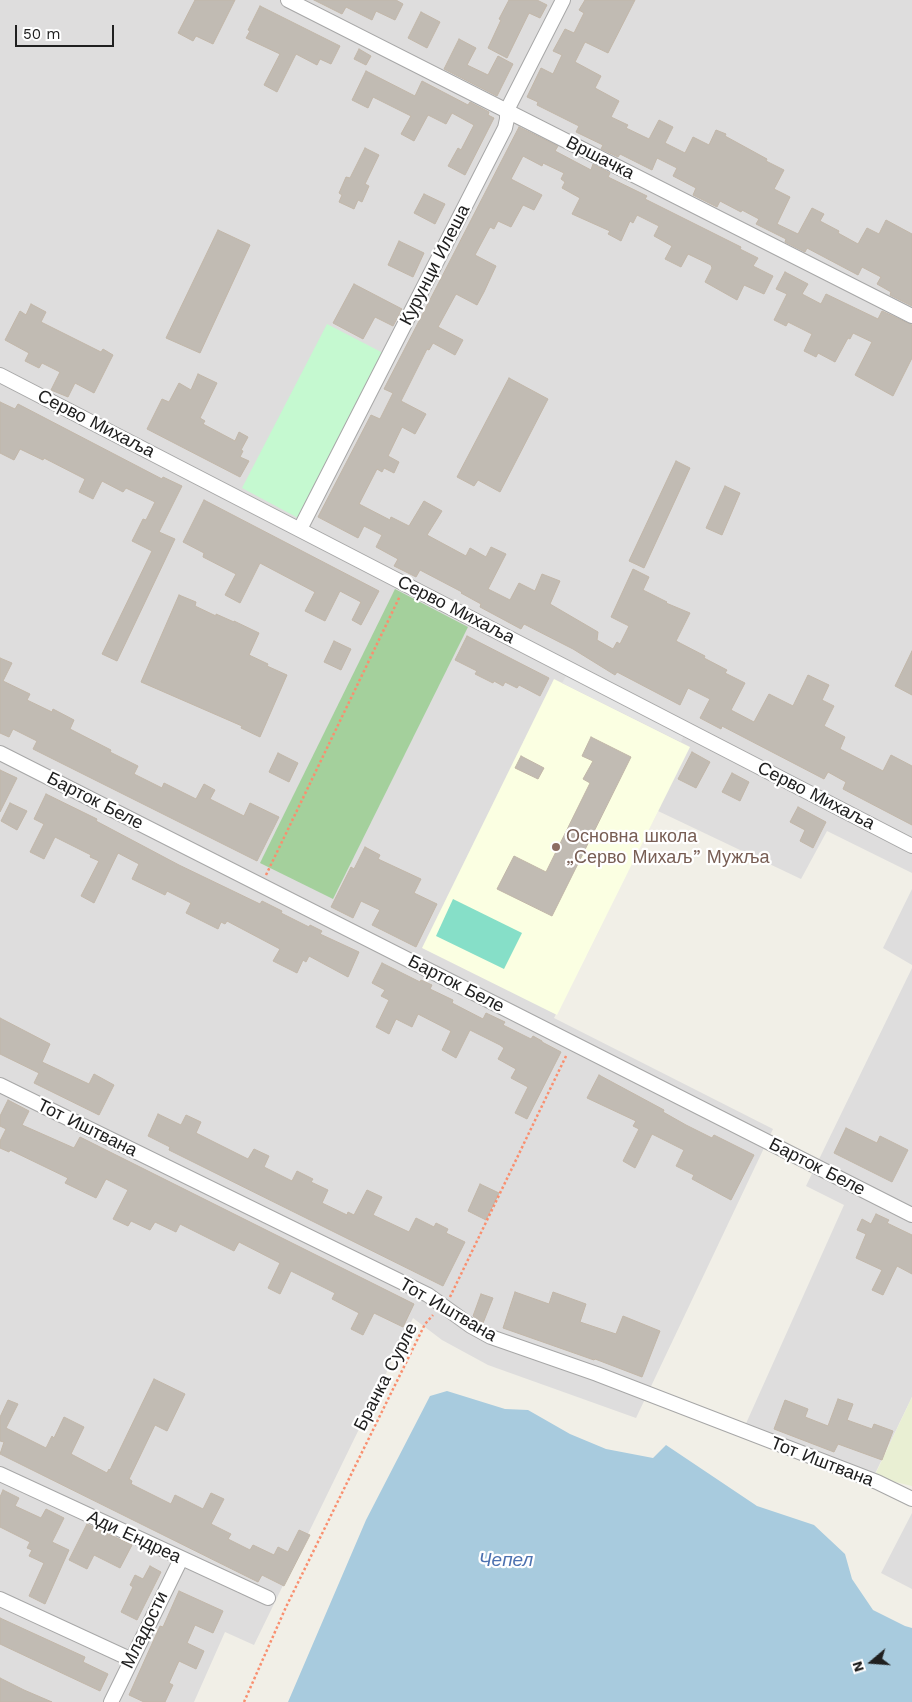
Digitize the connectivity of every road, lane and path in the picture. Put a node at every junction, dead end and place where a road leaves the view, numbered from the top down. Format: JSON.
{"nodes":[{"id":1,"x":288,"y":0,"type":"edge"},
{"id":2,"x":563,"y":0,"type":"edge"},
{"id":3,"x":507,"y":110,"type":"junction"},
{"id":4,"x":912,"y":316,"type":"edge"},
{"id":5,"x":0,"y":375,"type":"edge"},
{"id":6,"x":300,"y":529,"type":"junction"},
{"id":7,"x":406,"y":584,"type":"junction"},
{"id":8,"x":0,"y":753,"type":"edge"},
{"id":9,"x":912,"y":846,"type":"edge"},
{"id":10,"x":261,"y":886,"type":"junction"},
{"id":11,"x":572,"y":1043,"type":"junction"},
{"id":12,"x":0,"y":1085,"type":"edge"},
{"id":13,"x":912,"y":1215,"type":"edge"},
{"id":14,"x":442,"y":1306,"type":"junction"},
{"id":15,"x":0,"y":1474,"type":"edge"},
{"id":16,"x":912,"y":1499,"type":"edge"},
{"id":17,"x":181,"y":1559,"type":"junction"},
{"id":18,"x":268,"y":1598,"type":"dead end"},
{"id":19,"x":0,"y":1599,"type":"edge"},
{"id":20,"x":130,"y":1659,"type":"junction"},
{"id":21,"x":111,"y":1702,"type":"edge"},
{"id":22,"x":244,"y":1702,"type":"edge"}],
"edges":[{"from":1,"to":3,"type":"street","name":"Вршачка"},
{"from":2,"to":3,"type":"street","name":"Курунци Илеша"},
{"from":3,"to":4,"type":"street","name":"Вршачка"},
{"from":3,"to":6,"type":"street","name":"Курунци Илеша"},
{"from":5,"to":6,"type":"street","name":"Серво Михаља"},
{"from":6,"to":7,"type":"street","name":"Серво Михаља"},
{"from":7,"to":9,"type":"street","name":"Серво Михаља"},
{"from":7,"to":10,"type":"path"},
{"from":8,"to":10,"type":"street","name":"Барток Беле"},
{"from":10,"to":11,"type":"street","name":"Барток Беле"},
{"from":11,"to":13,"type":"street","name":"Барток Беле"},
{"from":11,"to":14,"type":"path","name":"Бранка Сурле"},
{"from":12,"to":14,"type":"street","name":"Тот Иштвана"},
{"from":14,"to":16,"type":"street","name":"Тот Иштвана"},
{"from":14,"to":22,"type":"path","name":"Бранка Сурле"},
{"from":15,"to":17,"type":"street","name":"Ади Ендреа"},
{"from":17,"to":18,"type":"street","name":"Ади Ендреа"},
{"from":17,"to":20,"type":"street","name":"Младости"},
{"from":19,"to":20,"type":"street"},
{"from":20,"to":21,"type":"street","name":"Младости"}]}
